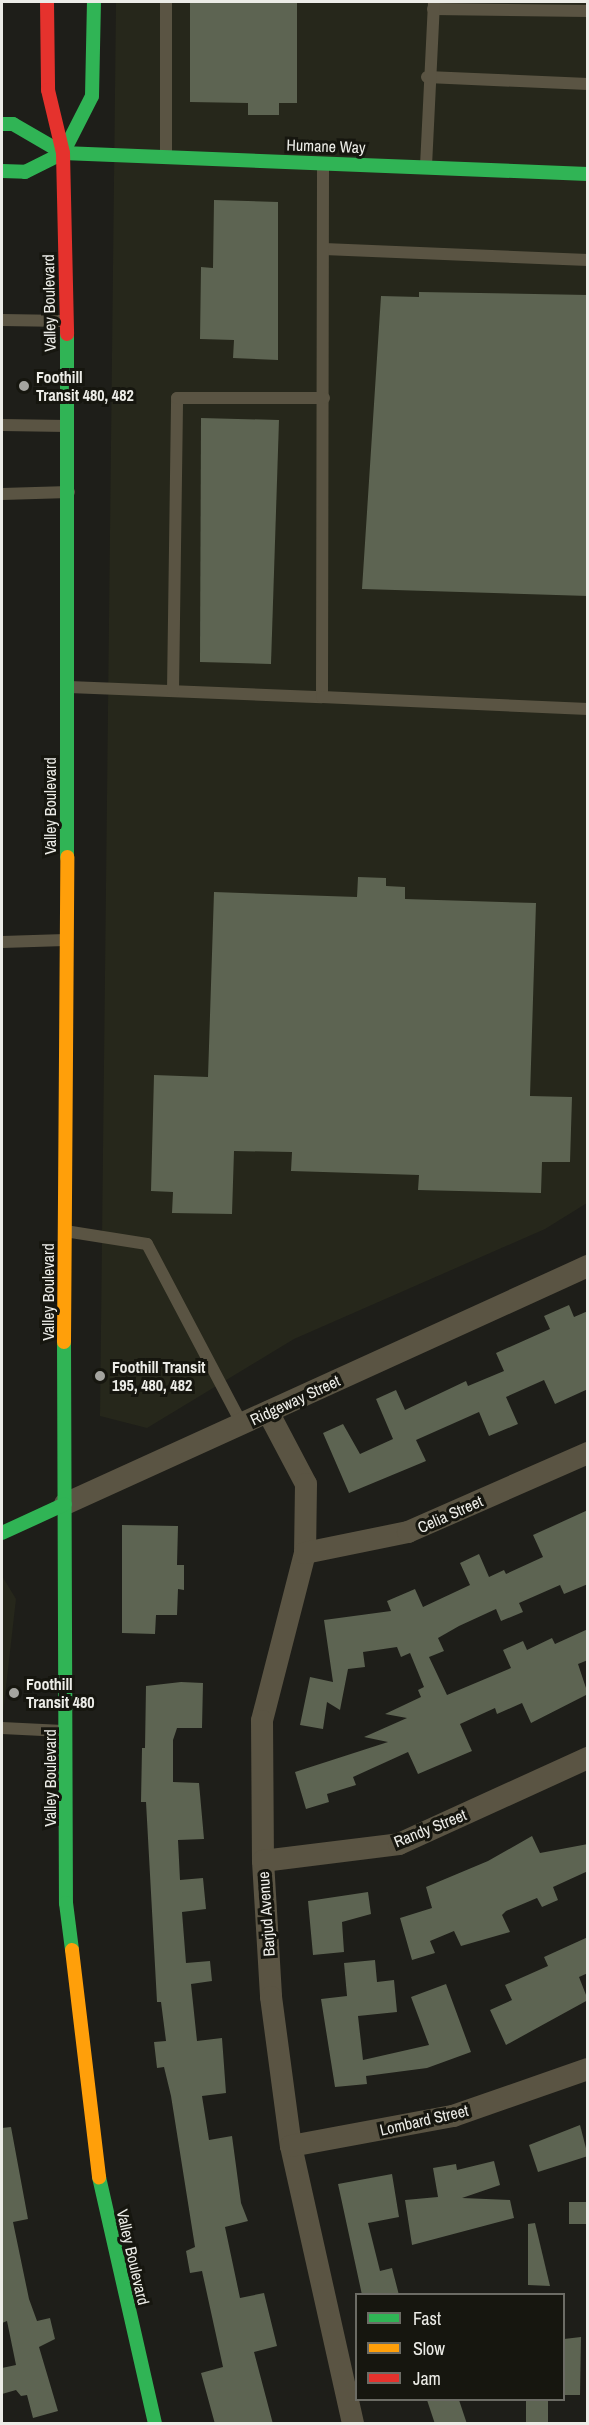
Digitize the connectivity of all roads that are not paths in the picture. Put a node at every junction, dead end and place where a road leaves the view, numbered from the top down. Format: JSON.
{"nodes":[{"id":1,"x":47,"y":2,"type":"edge"},
{"id":2,"x":94,"y":2,"type":"edge"},
{"id":3,"x":166,"y":2,"type":"edge"},
{"id":4,"x":433,"y":5,"type":"edge"},
{"id":5,"x":588,"y":11,"type":"edge"},
{"id":6,"x":427,"y":77,"type":"junction"},
{"id":7,"x":588,"y":84,"type":"edge"},
{"id":8,"x":2,"y":124,"type":"edge"},
{"id":9,"x":63,"y":153,"type":"junction"},
{"id":10,"x":166,"y":157,"type":"junction"},
{"id":11,"x":323,"y":162,"type":"junction"},
{"id":12,"x":426,"y":167,"type":"junction"},
{"id":13,"x":2,"y":171,"type":"edge"},
{"id":14,"x":588,"y":174,"type":"edge"},
{"id":15,"x":324,"y":249,"type":"junction"},
{"id":16,"x":588,"y":260,"type":"edge"},
{"id":17,"x":2,"y":320,"type":"edge"},
{"id":18,"x":66,"y":321,"type":"junction"},
{"id":19,"x":324,"y":398,"type":"junction"},
{"id":20,"x":2,"y":425,"type":"edge"},
{"id":21,"x":68,"y":426,"type":"junction"},
{"id":22,"x":70,"y":492,"type":"junction"},
{"id":23,"x":2,"y":494,"type":"edge"},
{"id":24,"x":68,"y":687,"type":"junction"},
{"id":25,"x":173,"y":691,"type":"junction"},
{"id":26,"x":322,"y":697,"type":"junction"},
{"id":27,"x":588,"y":710,"type":"edge"},
{"id":28,"x":66,"y":940,"type":"junction"},
{"id":29,"x":2,"y":942,"type":"edge"},
{"id":30,"x":64,"y":1231,"type":"junction"},
{"id":31,"x":588,"y":1266,"type":"edge"},
{"id":32,"x":268,"y":1412,"type":"junction"},
{"id":33,"x":242,"y":1424,"type":"junction"},
{"id":34,"x":588,"y":1453,"type":"edge"},
{"id":35,"x":65,"y":1504,"type":"junction"},
{"id":36,"x":2,"y":1533,"type":"edge"},
{"id":37,"x":305,"y":1553,"type":"junction"},
{"id":38,"x":2,"y":1728,"type":"edge"},
{"id":39,"x":66,"y":1731,"type":"junction"},
{"id":40,"x":588,"y":1758,"type":"edge"},
{"id":41,"x":263,"y":1861,"type":"junction"},
{"id":42,"x":588,"y":2069,"type":"edge"},
{"id":43,"x":291,"y":2146,"type":"junction"},
{"id":44,"x":154,"y":2424,"type":"edge"},
{"id":45,"x":353,"y":2424,"type":"edge"}],
"edges":[{"from":1,"to":9,"type":"main road","name":"Valley Boulevard"},
{"from":2,"to":9,"type":"main road","name":"Valley Boulevard"},
{"from":3,"to":10,"type":"lane"},
{"from":4,"to":5,"type":"lane"},
{"from":4,"to":6,"type":"lane"},
{"from":6,"to":7,"type":"lane"},
{"from":6,"to":12,"type":"lane"},
{"from":8,"to":9,"type":"main road"},
{"from":9,"to":10,"type":"main road","name":"Humane Way"},
{"from":9,"to":13,"type":"main road"},
{"from":9,"to":18,"type":"main road","name":"Valley Boulevard"},
{"from":10,"to":11,"type":"main road","name":"Humane Way"},
{"from":11,"to":12,"type":"main road","name":"Humane Way"},
{"from":11,"to":15,"type":"lane"},
{"from":12,"to":14,"type":"main road","name":"Humane Way"},
{"from":15,"to":16,"type":"lane"},
{"from":15,"to":19,"type":"lane"},
{"from":17,"to":18,"type":"lane"},
{"from":18,"to":21,"type":"main road","name":"Valley Boulevard"},
{"from":19,"to":25,"type":"lane"},
{"from":19,"to":26,"type":"lane"},
{"from":20,"to":21,"type":"lane"},
{"from":21,"to":22,"type":"main road","name":"Valley Boulevard"},
{"from":22,"to":23,"type":"lane"},
{"from":22,"to":24,"type":"main road","name":"Valley Boulevard"},
{"from":24,"to":25,"type":"lane"},
{"from":24,"to":28,"type":"main road","name":"Valley Boulevard"},
{"from":25,"to":26,"type":"lane"},
{"from":26,"to":27,"type":"lane"},
{"from":28,"to":29,"type":"lane"},
{"from":28,"to":30,"type":"main road","name":"Valley Boulevard"},
{"from":30,"to":33,"type":"lane"},
{"from":30,"to":35,"type":"main road","name":"Valley Boulevard"},
{"from":31,"to":32,"type":"street","name":"Ridgeway Street"},
{"from":32,"to":33,"type":"street","name":"Ridgeway Street"},
{"from":32,"to":37,"type":"street","name":"Barjud Avenue"},
{"from":33,"to":35,"type":"street","name":"Ridgeway Street"},
{"from":34,"to":37,"type":"street","name":"Celia Street"},
{"from":35,"to":36,"type":"main road","name":"Ridgeway Street"},
{"from":35,"to":39,"type":"main road","name":"Valley Boulevard"},
{"from":37,"to":41,"type":"street","name":"Barjud Avenue"},
{"from":38,"to":39,"type":"lane"},
{"from":39,"to":44,"type":"main road","name":"Valley Boulevard"},
{"from":40,"to":41,"type":"street","name":"Randy Street"},
{"from":41,"to":43,"type":"street","name":"Barjud Avenue"},
{"from":42,"to":43,"type":"street","name":"Lombard Street"},
{"from":43,"to":45,"type":"street","name":"Barjud Avenue"}]}
